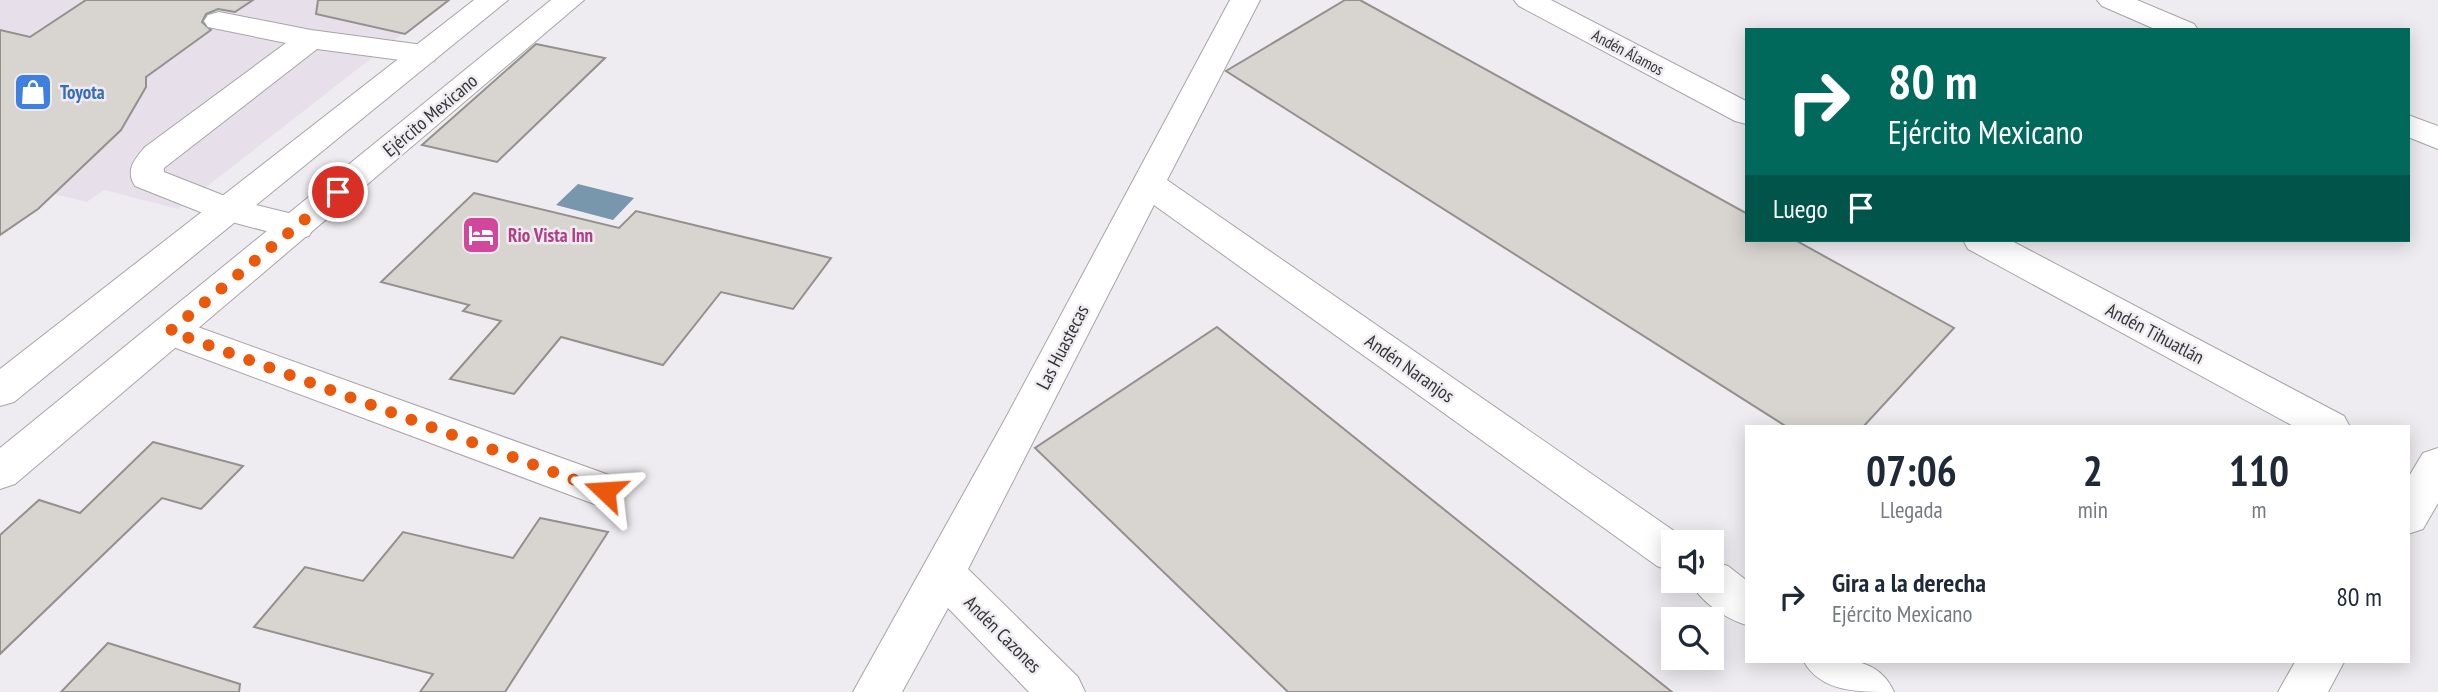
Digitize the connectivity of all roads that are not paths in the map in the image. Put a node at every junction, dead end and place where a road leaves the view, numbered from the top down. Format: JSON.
{"nodes":[{"id":1,"x":493,"y":0,"type":"edge"},
{"id":2,"x":569,"y":0,"type":"edge"},
{"id":3,"x":1245,"y":0,"type":"edge"},
{"id":4,"x":1529,"y":0,"type":"edge"},
{"id":5,"x":2112,"y":0,"type":"edge"},
{"id":6,"x":219,"y":21,"type":"dead end"},
{"id":7,"x":2178,"y":28,"type":"edge"},
{"id":8,"x":311,"y":39,"type":"junction"},
{"id":9,"x":423,"y":54,"type":"junction"},
{"id":10,"x":1737,"y":109,"type":"edge"},
{"id":11,"x":2410,"y":126,"type":"edge"},
{"id":12,"x":2438,"y":138,"type":"edge"},
{"id":13,"x":1147,"y":183,"type":"junction"},
{"id":14,"x":225,"y":209,"type":"junction"},
{"id":15,"x":296,"y":227,"type":"junction"},
{"id":16,"x":1985,"y":242,"type":"edge"},
{"id":17,"x":170,"y":331,"type":"junction"},
{"id":18,"x":0,"y":391,"type":"edge"},
{"id":19,"x":2326,"y":425,"type":"edge"},
{"id":20,"x":2425,"y":471,"type":"edge"},
{"id":21,"x":0,"y":472,"type":"edge"},
{"id":22,"x":605,"y":491,"type":"dead end"},
{"id":23,"x":2410,"y":511,"type":"edge"},
{"id":24,"x":1661,"y":545,"type":"edge"},
{"id":25,"x":945,"y":575,"type":"junction"},
{"id":26,"x":1724,"y":589,"type":"edge"},
{"id":27,"x":1745,"y":604,"type":"edge"},
{"id":28,"x":1828,"y":663,"type":"edge"},
{"id":29,"x":2320,"y":663,"type":"edge"},
{"id":30,"x":877,"y":692,"type":"edge"},
{"id":31,"x":1061,"y":692,"type":"edge"},
{"id":32,"x":1870,"y":692,"type":"edge"},
{"id":33,"x":2302,"y":692,"type":"edge"}],
"edges":[{"from":1,"to":9,"type":"main road"},
{"from":2,"to":15,"type":"main road","name":"Ejército Mexicano"},
{"from":3,"to":13,"type":"main road","name":"Las Huastecas"},
{"from":4,"to":10,"type":"main road","name":"Andén Álamos"},
{"from":5,"to":7,"type":"main road"},
{"from":6,"to":8,"type":"main road"},
{"from":8,"to":9,"type":"main road"},
{"from":8,"to":14,"type":"main road"},
{"from":9,"to":14,"type":"main road"},
{"from":11,"to":12,"type":"main road"},
{"from":13,"to":24,"type":"main road","name":"Andén Naranjos"},
{"from":13,"to":25,"type":"main road","name":"Las Huastecas"},
{"from":14,"to":15,"type":"main road"},
{"from":14,"to":18,"type":"main road"},
{"from":15,"to":17,"type":"main road","name":"Ejército Mexicano"},
{"from":16,"to":19,"type":"main road","name":"Andén Tihuatlán"},
{"from":17,"to":21,"type":"main road","name":"Ejército Mexicano"},
{"from":17,"to":22,"type":"main road"},
{"from":20,"to":23,"type":"main road"},
{"from":25,"to":30,"type":"main road","name":"Las Huastecas"},
{"from":25,"to":31,"type":"main road","name":"Andén Cazones"},
{"from":26,"to":27,"type":"main road"},
{"from":28,"to":32,"type":"main road"},
{"from":29,"to":33,"type":"main road"}]}
